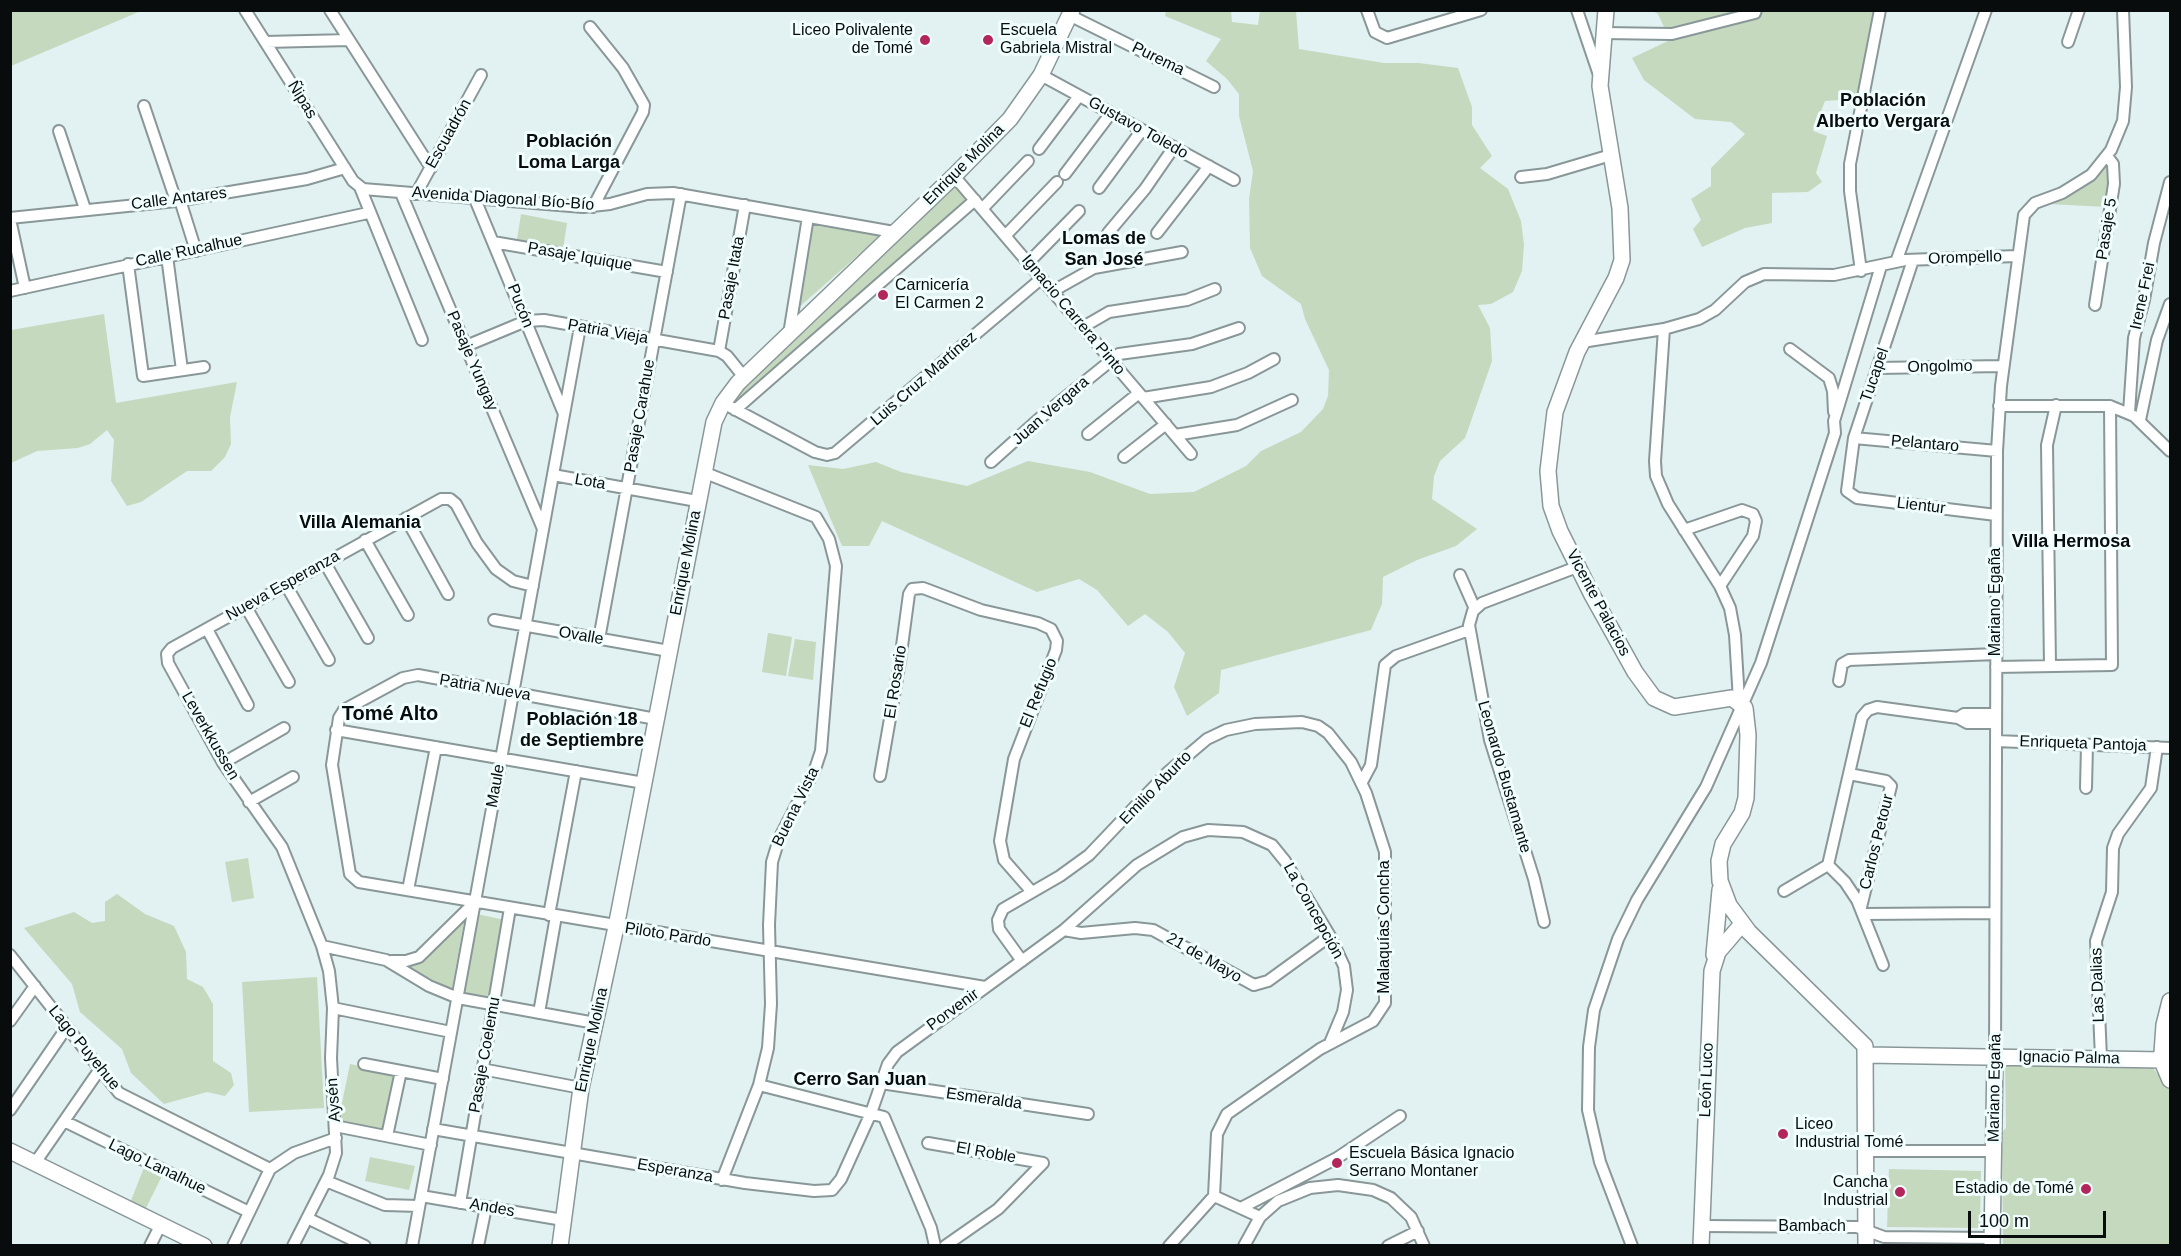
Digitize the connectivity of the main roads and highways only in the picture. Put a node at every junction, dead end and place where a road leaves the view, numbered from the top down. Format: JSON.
{"nodes":[{"id":1,"x":1606,"y":10,"type":"edge"},
{"id":2,"x":1070,"y":13,"type":"edge"},
{"id":3,"x":1720,"y":881,"type":"junction"},
{"id":4,"x":1742,"y":924,"type":"junction"},
{"id":5,"x":1713,"y":961,"type":"junction"},
{"id":6,"x":2170,"y":1001,"type":"edge"},
{"id":7,"x":1867,"y":1055,"type":"junction"},
{"id":8,"x":1995,"y":1056,"type":"junction"},
{"id":9,"x":2163,"y":1060,"type":"junction"},
{"id":10,"x":2170,"y":1080,"type":"edge"},
{"id":11,"x":10,"y":1151,"type":"edge"},
{"id":12,"x":1866,"y":1238,"type":"edge"},
{"id":13,"x":1992,"y":1242,"type":"edge"},
{"id":14,"x":204,"y":1245,"type":"edge"},
{"id":15,"x":560,"y":1245,"type":"edge"},
{"id":16,"x":1701,"y":1245,"type":"edge"}],
"edges":[{"from":1,"to":3,"type":"main road","name":"Vicente Palacios"},
{"from":2,"to":15,"type":"main road","name":"Enrique Molina"},
{"from":3,"to":4,"type":"main road"},
{"from":3,"to":5,"type":"main road","name":"León Luco"},
{"from":4,"to":5,"type":"main road"},
{"from":4,"to":7,"type":"main road"},
{"from":5,"to":16,"type":"main road","name":"León Luco"},
{"from":6,"to":9,"type":"main road"},
{"from":7,"to":8,"type":"main road","name":"Ignacio Palma"},
{"from":7,"to":12,"type":"main road"},
{"from":8,"to":9,"type":"main road","name":"Ignacio Palma"},
{"from":8,"to":13,"type":"main road","name":"Mariano Egaña"},
{"from":9,"to":10,"type":"main road"},
{"from":11,"to":14,"type":"main road"}]}
